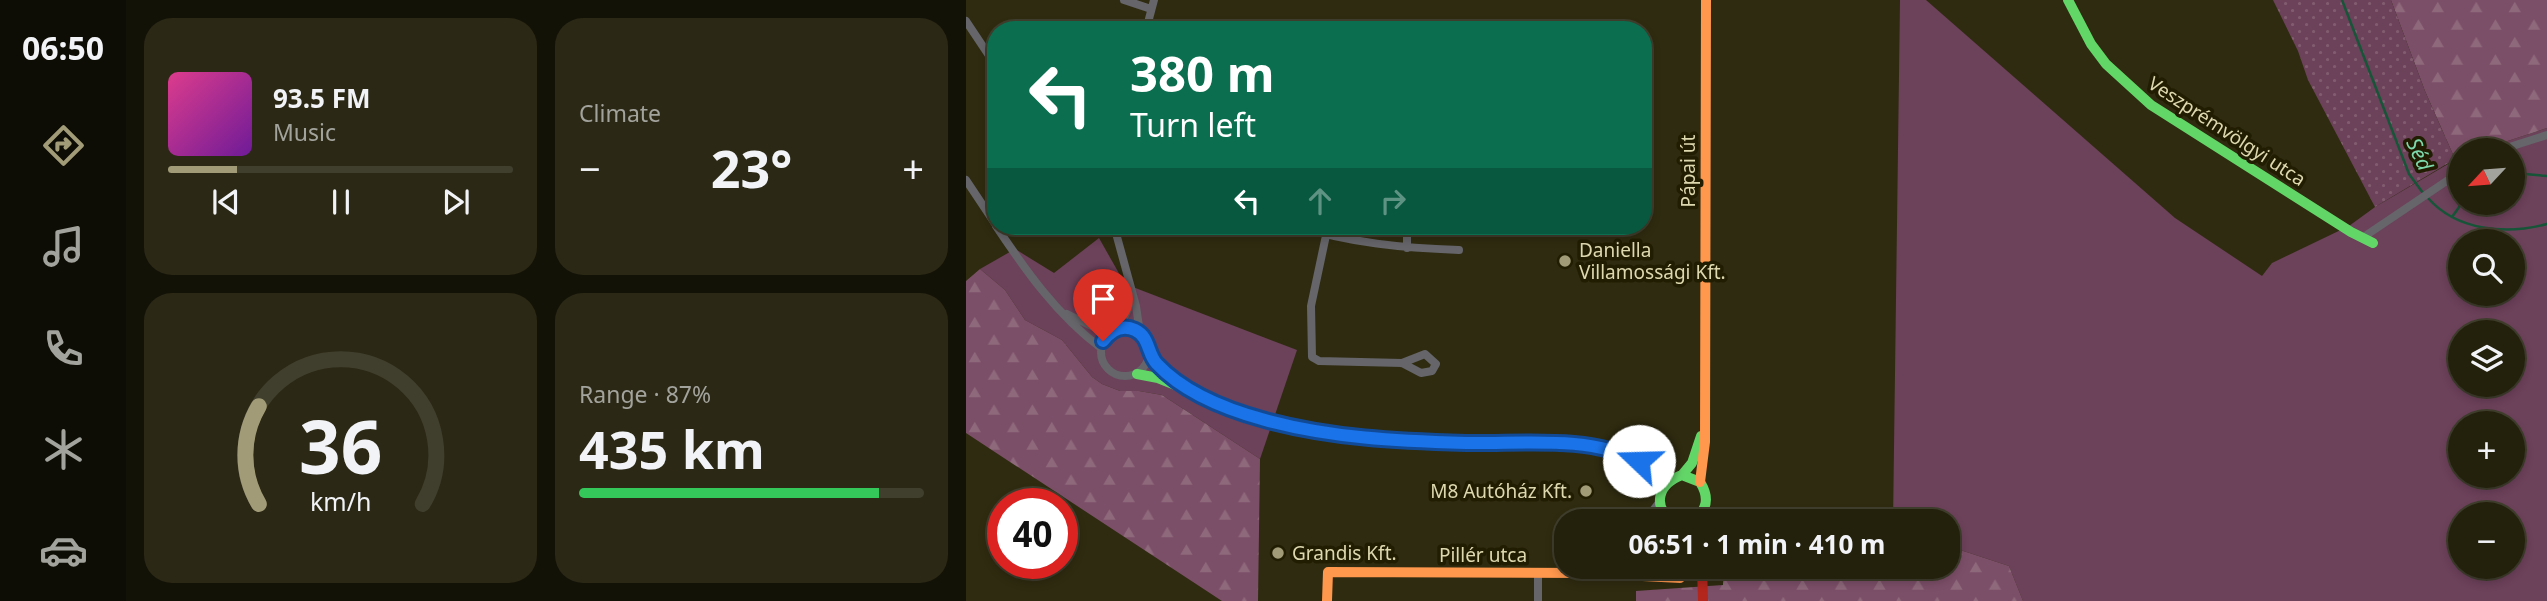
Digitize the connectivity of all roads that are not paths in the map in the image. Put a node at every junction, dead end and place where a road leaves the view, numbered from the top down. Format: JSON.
{"nodes":[{"id":1,"x":1124,"y":0,"type":"edge"},
{"id":2,"x":1154,"y":0,"type":"edge"},
{"id":3,"x":1706,"y":0,"type":"edge"},
{"id":4,"x":2068,"y":0,"type":"edge"},
{"id":5,"x":1151,"y":9,"type":"junction"},
{"id":6,"x":966,"y":21,"type":"edge"},
{"id":7,"x":1148,"y":21,"type":"edge"},
{"id":8,"x":987,"y":52,"type":"edge"},
{"id":9,"x":2547,"y":135,"type":"edge"},
{"id":10,"x":2525,"y":142,"type":"edge"},
{"id":11,"x":966,"y":180,"type":"edge"},
{"id":12,"x":2448,"y":180,"type":"edge"},
{"id":13,"x":987,"y":212,"type":"edge"},
{"id":14,"x":1003,"y":235,"type":"edge"},
{"id":15,"x":1116,"y":235,"type":"edge"},
{"id":16,"x":1325,"y":235,"type":"joint"},
{"id":17,"x":1407,"y":235,"type":"edge"},
{"id":18,"x":2367,"y":240,"type":"joint"},
{"id":19,"x":1407,"y":248,"type":"junction"},
{"id":20,"x":1459,"y":250,"type":"dead end"},
{"id":21,"x":1128,"y":279,"type":"junction"},
{"id":22,"x":1056,"y":306,"type":"junction"},
{"id":23,"x":1119,"y":328,"type":"junction"},
{"id":24,"x":1140,"y":333,"type":"junction"},
{"id":25,"x":1108,"y":334,"type":"junction"},
{"id":26,"x":1101,"y":348,"type":"junction"},
{"id":27,"x":1150,"y":355,"type":"junction"},
{"id":28,"x":1402,"y":363,"type":"dead end"},
{"id":29,"x":1137,"y":374,"type":"junction"},
{"id":30,"x":1192,"y":391,"type":"junction"},
{"id":31,"x":1705,"y":427,"type":"junction"},
{"id":32,"x":1632,"y":457,"type":"junction"},
{"id":33,"x":1677,"y":476,"type":"junction"},
{"id":34,"x":1700,"y":482,"type":"junction"},
{"id":35,"x":1660,"y":491,"type":"junction"},
{"id":36,"x":1658,"y":503,"type":"junction"},
{"id":37,"x":1654,"y":509,"type":"edge"},
{"id":38,"x":1661,"y":509,"type":"edge"},
{"id":39,"x":1705,"y":509,"type":"edge"},
{"id":40,"x":1538,"y":573,"type":"junction"},
{"id":41,"x":1554,"y":574,"type":"edge"},
{"id":42,"x":1702,"y":579,"type":"edge"},
{"id":43,"x":1327,"y":601,"type":"edge"},
{"id":44,"x":1538,"y":601,"type":"edge"},
{"id":45,"x":1703,"y":601,"type":"edge"}],
"edges":[{"from":1,"to":5,"type":"street"},
{"from":2,"to":5,"type":"street"},
{"from":3,"to":31,"type":"street","name":"Pápai út"},
{"from":4,"to":18,"type":"street","name":"Veszprémvölgyi utca"},
{"from":5,"to":7,"type":"street"},
{"from":6,"to":8,"type":"street"},
{"from":9,"to":10,"type":"street"},
{"from":11,"to":13,"type":"street"},
{"from":12,"to":18,"type":"street","name":"Veszprémvölgyi utca"},
{"from":14,"to":22,"type":"street"},
{"from":15,"to":21,"type":"street"},
{"from":16,"to":19,"type":"street"},
{"from":16,"to":28,"type":"street"},
{"from":17,"to":19,"type":"street"},
{"from":19,"to":20,"type":"street"},
{"from":21,"to":23,"type":"street"},
{"from":21,"to":24,"type":"street"},
{"from":22,"to":25,"type":"street"},
{"from":22,"to":26,"type":"street"},
{"from":23,"to":24,"type":"street"},
{"from":23,"to":25,"type":"street"},
{"from":24,"to":27,"type":"street"},
{"from":25,"to":26,"type":"street"},
{"from":26,"to":29,"type":"street"},
{"from":27,"to":29,"type":"street"},
{"from":27,"to":30,"type":"street"},
{"from":29,"to":30,"type":"street"},
{"from":30,"to":32,"type":"street"},
{"from":31,"to":33,"type":"street","name":"Pápai út"},
{"from":31,"to":34,"type":"street","name":"Pápai út"},
{"from":32,"to":33,"type":"street"},
{"from":32,"to":35,"type":"street"},
{"from":33,"to":34,"type":"street"},
{"from":33,"to":35,"type":"street","name":"Pápai út"},
{"from":34,"to":39,"type":"street","name":"Pápai út"},
{"from":35,"to":36,"type":"street"},
{"from":36,"to":37,"type":"street"},
{"from":36,"to":38,"type":"street"},
{"from":40,"to":41,"type":"street","name":"Pillér utca"},
{"from":40,"to":43,"type":"street","name":"Pillér utca"},
{"from":40,"to":44,"type":"street"},
{"from":42,"to":45,"type":"street"}]}
